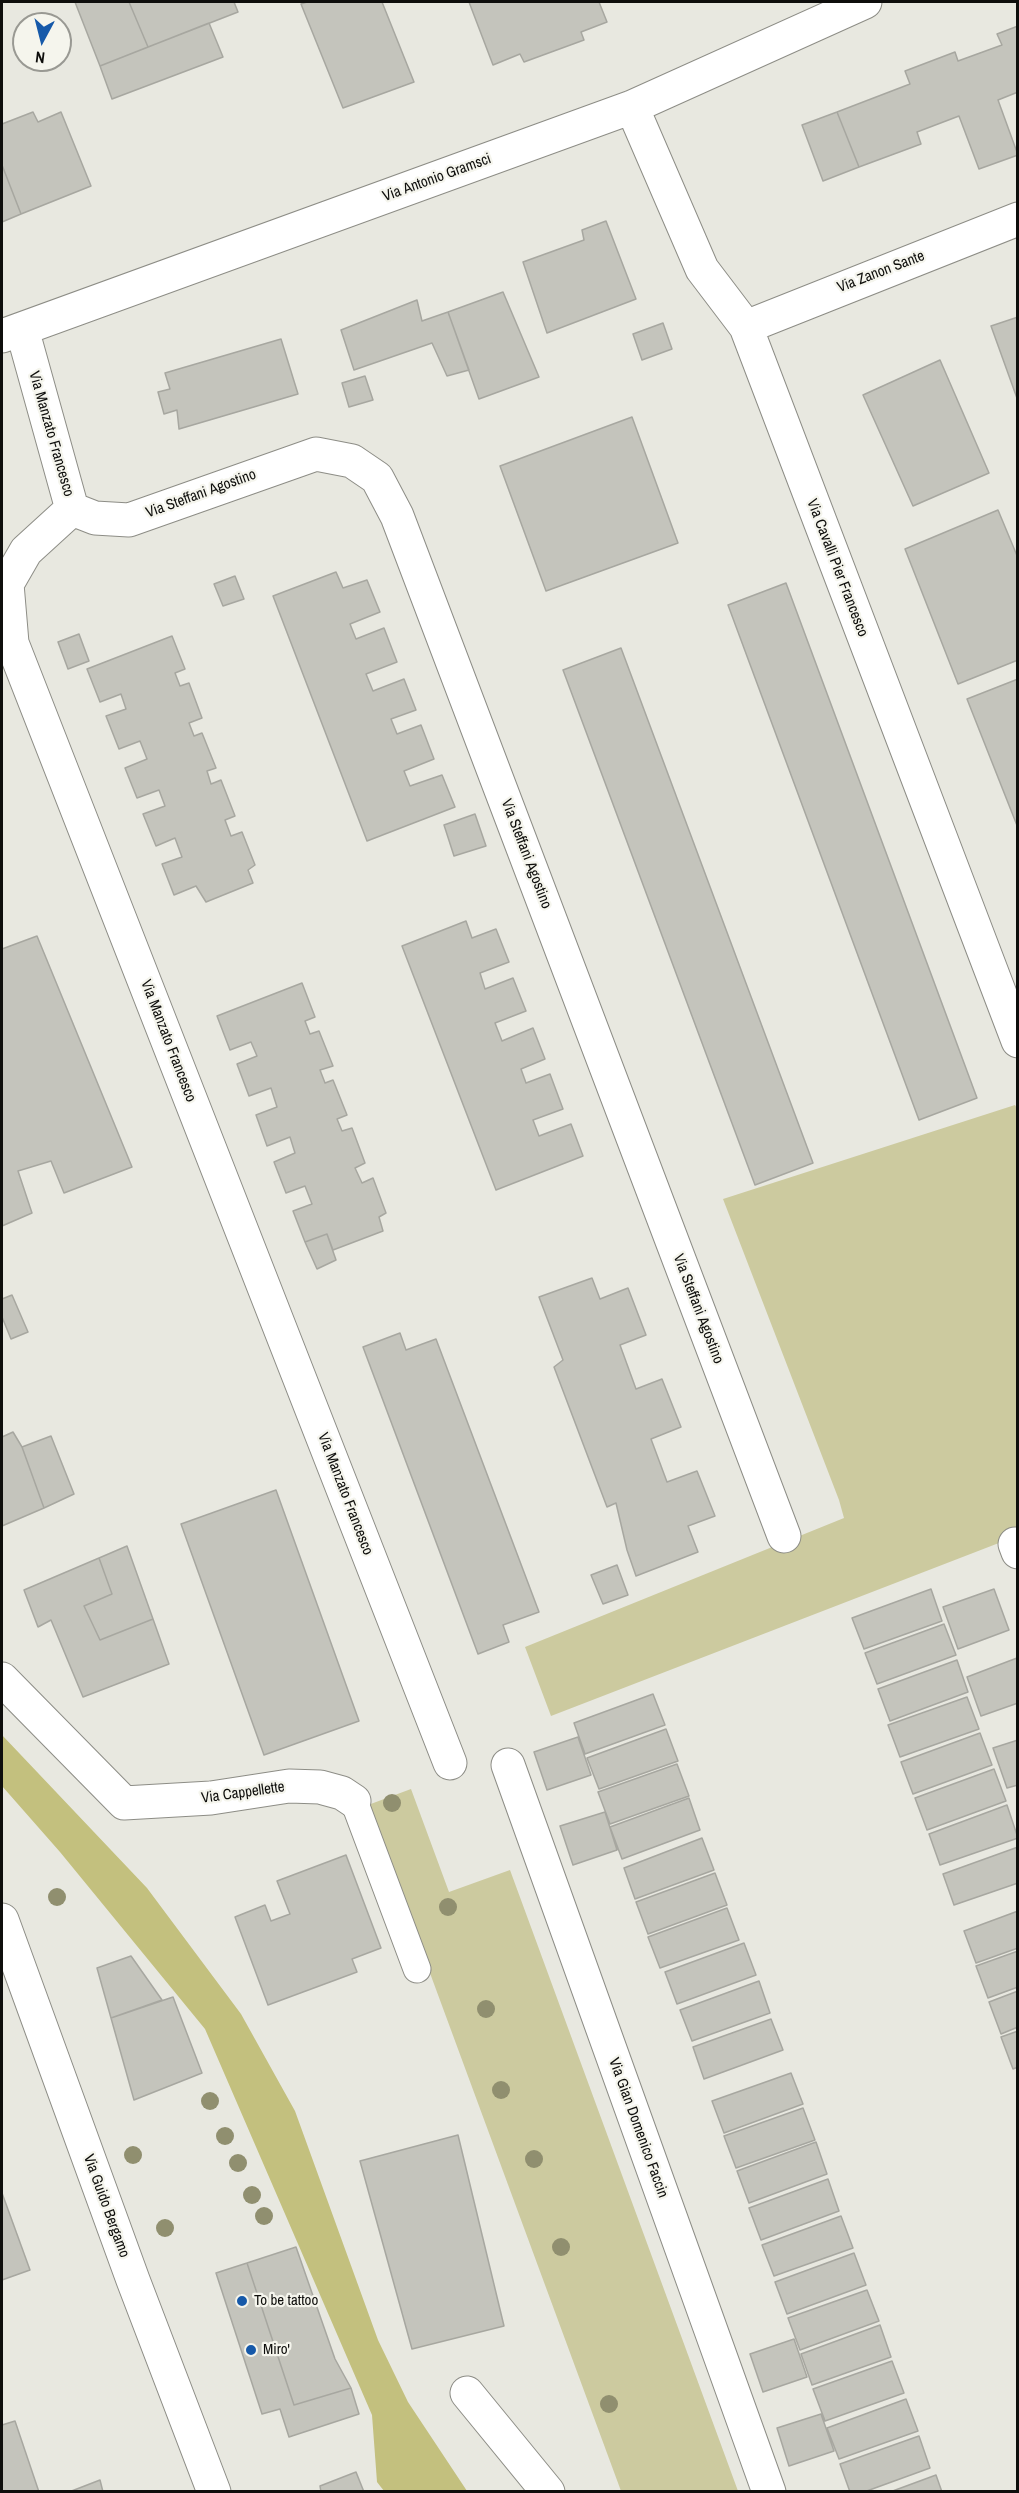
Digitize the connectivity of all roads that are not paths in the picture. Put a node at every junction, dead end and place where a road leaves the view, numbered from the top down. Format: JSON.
{"nodes":[{"id":1,"x":865,"y":2,"type":"edge"},
{"id":2,"x":632,"y":107,"type":"junction"},
{"id":3,"x":1017,"y":219,"type":"edge"},
{"id":4,"x":746,"y":327,"type":"junction"},
{"id":5,"x":12,"y":332,"type":"edge"},
{"id":6,"x":72,"y":509,"type":"junction"},
{"id":7,"x":1017,"y":1041,"type":"edge"},
{"id":8,"x":784,"y":1536,"type":"dead end"},
{"id":9,"x":2,"y":1679,"type":"edge"},
{"id":10,"x":450,"y":1762,"type":"dead end"},
{"id":11,"x":508,"y":1765,"type":"dead end"},
{"id":12,"x":354,"y":1801,"type":"joint"},
{"id":13,"x":2,"y":1920,"type":"edge"},
{"id":14,"x":417,"y":1969,"type":"dead end"},
{"id":15,"x":467,"y":2393,"type":"dead end"},
{"id":16,"x":214,"y":2492,"type":"edge"},
{"id":17,"x":548,"y":2492,"type":"edge"},
{"id":18,"x":769,"y":2492,"type":"edge"}],
"edges":[{"from":1,"to":2,"type":"street","name":"Via Antonio Gramsci"},
{"from":2,"to":4,"type":"street","name":"Via Cavalli Pier Francesco"},
{"from":2,"to":5,"type":"street","name":"Via Antonio Gramsci"},
{"from":3,"to":4,"type":"street","name":"Via Zanon Sante"},
{"from":4,"to":7,"type":"street","name":"Via Cavalli Pier Francesco"},
{"from":5,"to":6,"type":"street","name":"Via Manzato Francesco"},
{"from":6,"to":8,"type":"street","name":"Via Steffani Agostino"},
{"from":6,"to":10,"type":"street","name":"Via Manzato Francesco"},
{"from":9,"to":12,"type":"street","name":"Via Cappellette"},
{"from":11,"to":18,"type":"street","name":"Via Gian Domenico Faccin"},
{"from":12,"to":14,"type":"lane","name":"Via Cappellette"},
{"from":13,"to":16,"type":"street","name":"Via Guido Bergamo"},
{"from":15,"to":17,"type":"street"}]}
